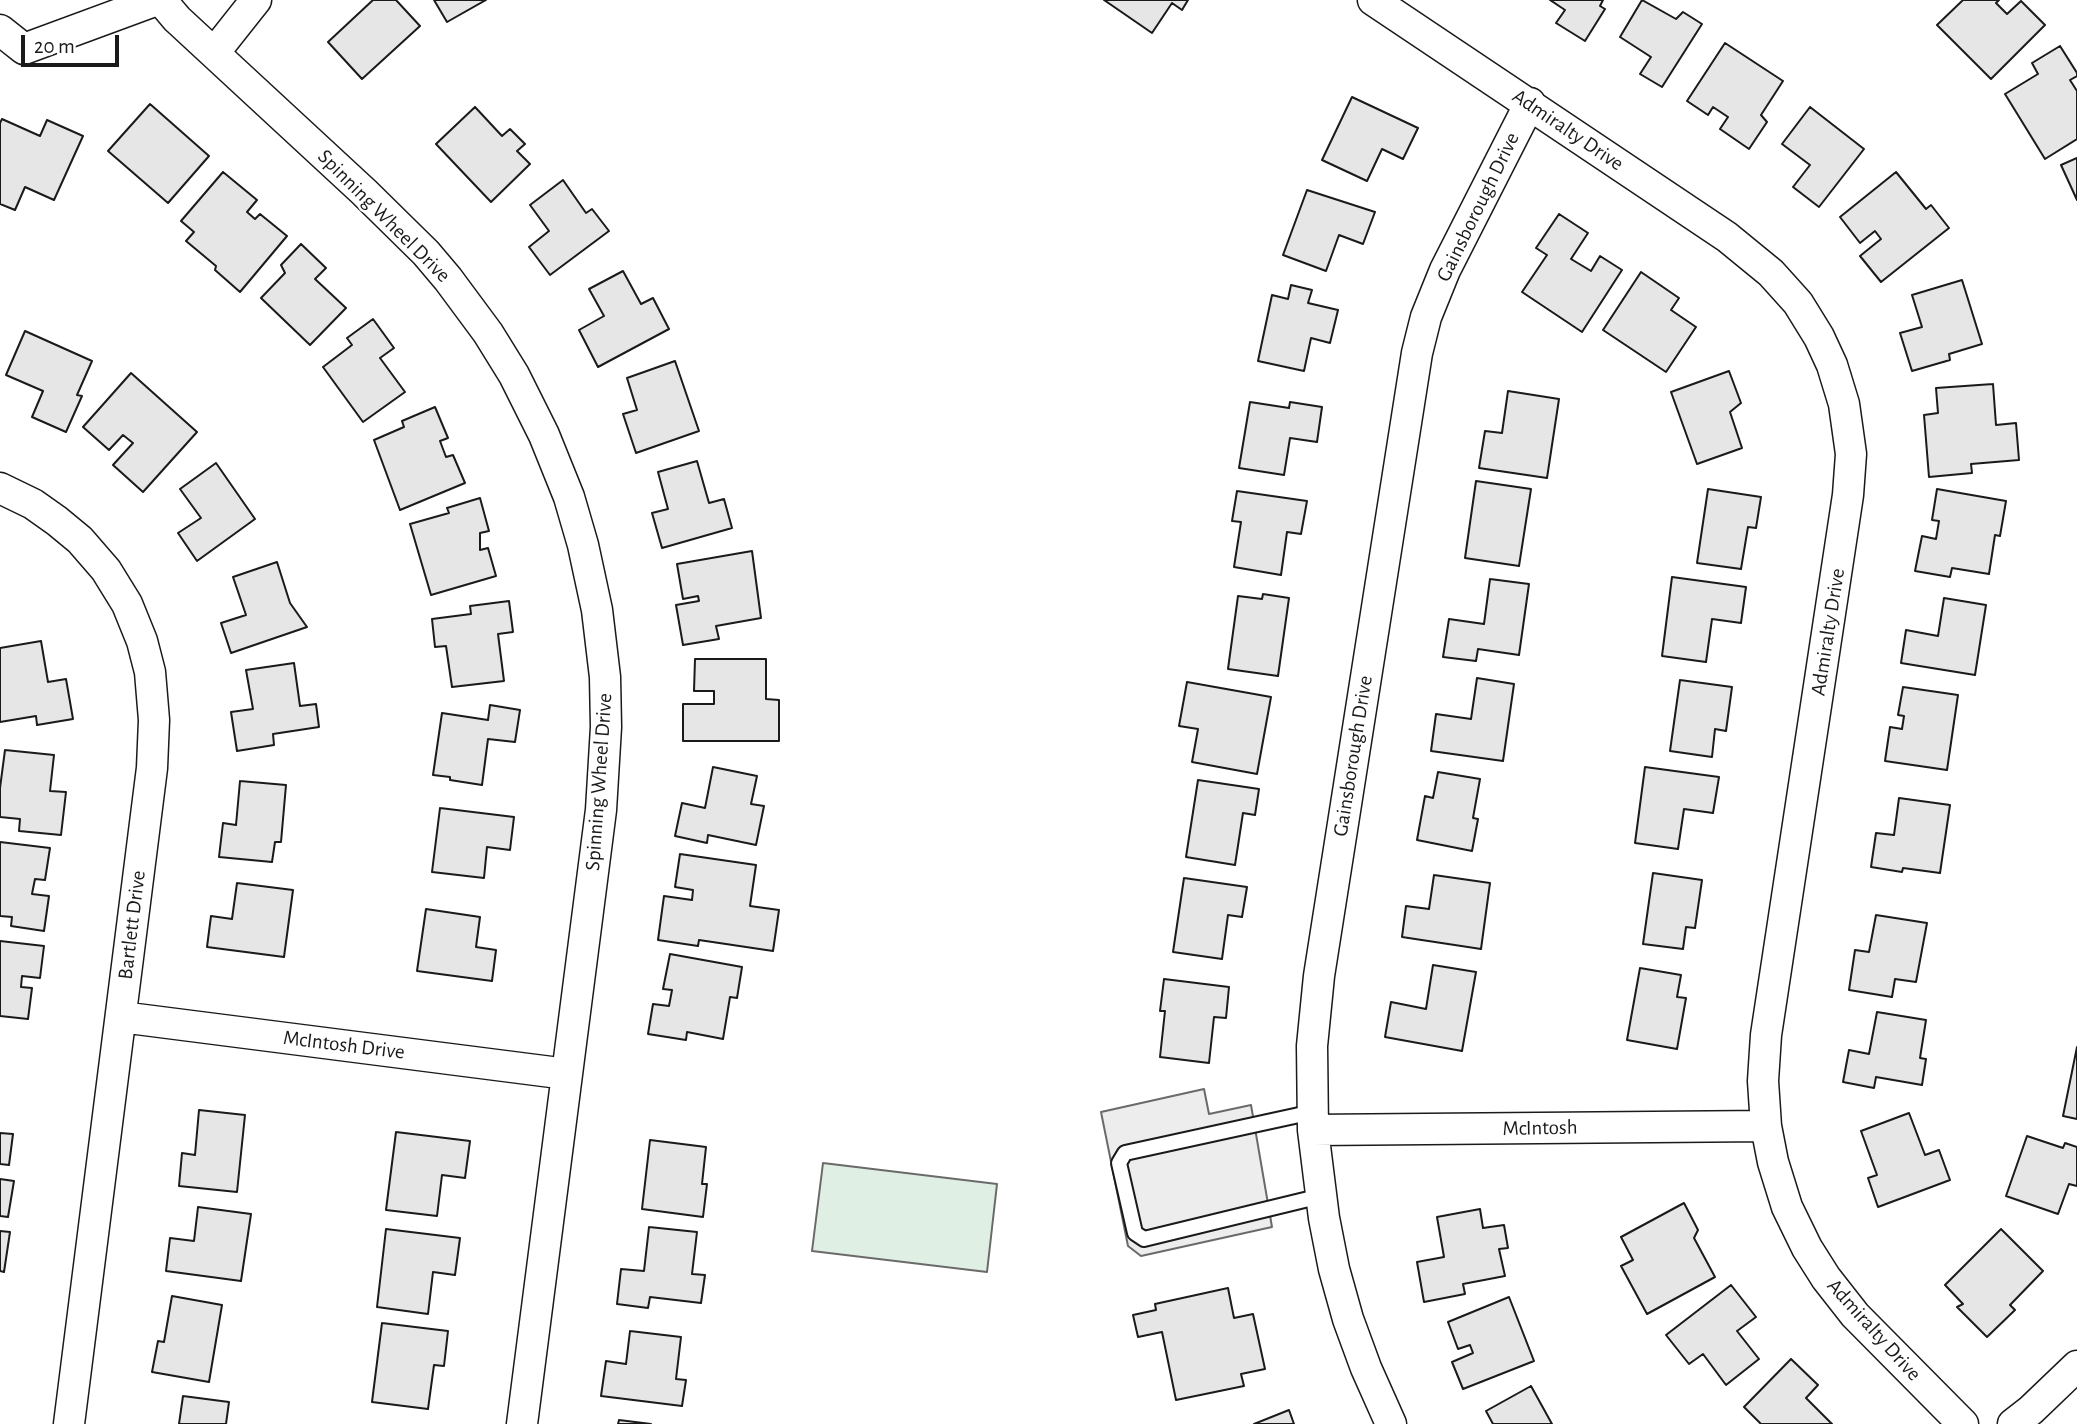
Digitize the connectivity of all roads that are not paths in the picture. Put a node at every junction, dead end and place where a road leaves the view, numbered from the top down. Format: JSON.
{"nodes":[{"id":1,"x":159,"y":0,"type":"edge"},
{"id":2,"x":256,"y":0,"type":"edge"},
{"id":3,"x":1373,"y":0,"type":"edge"},
{"id":4,"x":0,"y":30,"type":"edge"},
{"id":5,"x":214,"y":53,"type":"junction"},
{"id":6,"x":1530,"y":103,"type":"junction"},
{"id":7,"x":0,"y":488,"type":"edge"},
{"id":8,"x":121,"y":1017,"type":"junction"},
{"id":9,"x":568,"y":1074,"type":"junction"},
{"id":10,"x":1313,"y":1121,"type":"junction"},
{"id":11,"x":1766,"y":1126,"type":"junction"},
{"id":12,"x":1321,"y":1196,"type":"junction"},
{"id":13,"x":2077,"y":1366,"type":"edge"},
{"id":14,"x":69,"y":1424,"type":"edge"},
{"id":15,"x":522,"y":1424,"type":"edge"},
{"id":16,"x":1391,"y":1424,"type":"edge"},
{"id":17,"x":1963,"y":1424,"type":"edge"},
{"id":18,"x":2013,"y":1424,"type":"edge"}],
"edges":[{"from":1,"to":4,"type":"street","name":"Spinning Wheel Drive"},
{"from":1,"to":5,"type":"street","name":"Spinning Wheel Drive"},
{"from":2,"to":5,"type":"street"},
{"from":3,"to":6,"type":"street","name":"Admiralty Drive"},
{"from":5,"to":9,"type":"street","name":"Spinning Wheel Drive"},
{"from":6,"to":10,"type":"street","name":"Gainsborough Drive"},
{"from":6,"to":11,"type":"street","name":"Admiralty Drive"},
{"from":7,"to":8,"type":"street","name":"Bartlett Drive"},
{"from":8,"to":9,"type":"street","name":"McIntosh Drive"},
{"from":8,"to":14,"type":"street","name":"Bartlett Drive"},
{"from":9,"to":15,"type":"street","name":"Spinning Wheel Drive"},
{"from":10,"to":11,"type":"street","name":"McIntosh"},
{"from":10,"to":12,"type":"street","name":"Gainsborough Drive"},
{"from":10,"to":12,"type":"lane"},
{"from":11,"to":17,"type":"street","name":"Admiralty Drive"},
{"from":12,"to":16,"type":"street","name":"Gainsborough Drive"},
{"from":13,"to":18,"type":"street"}]}
